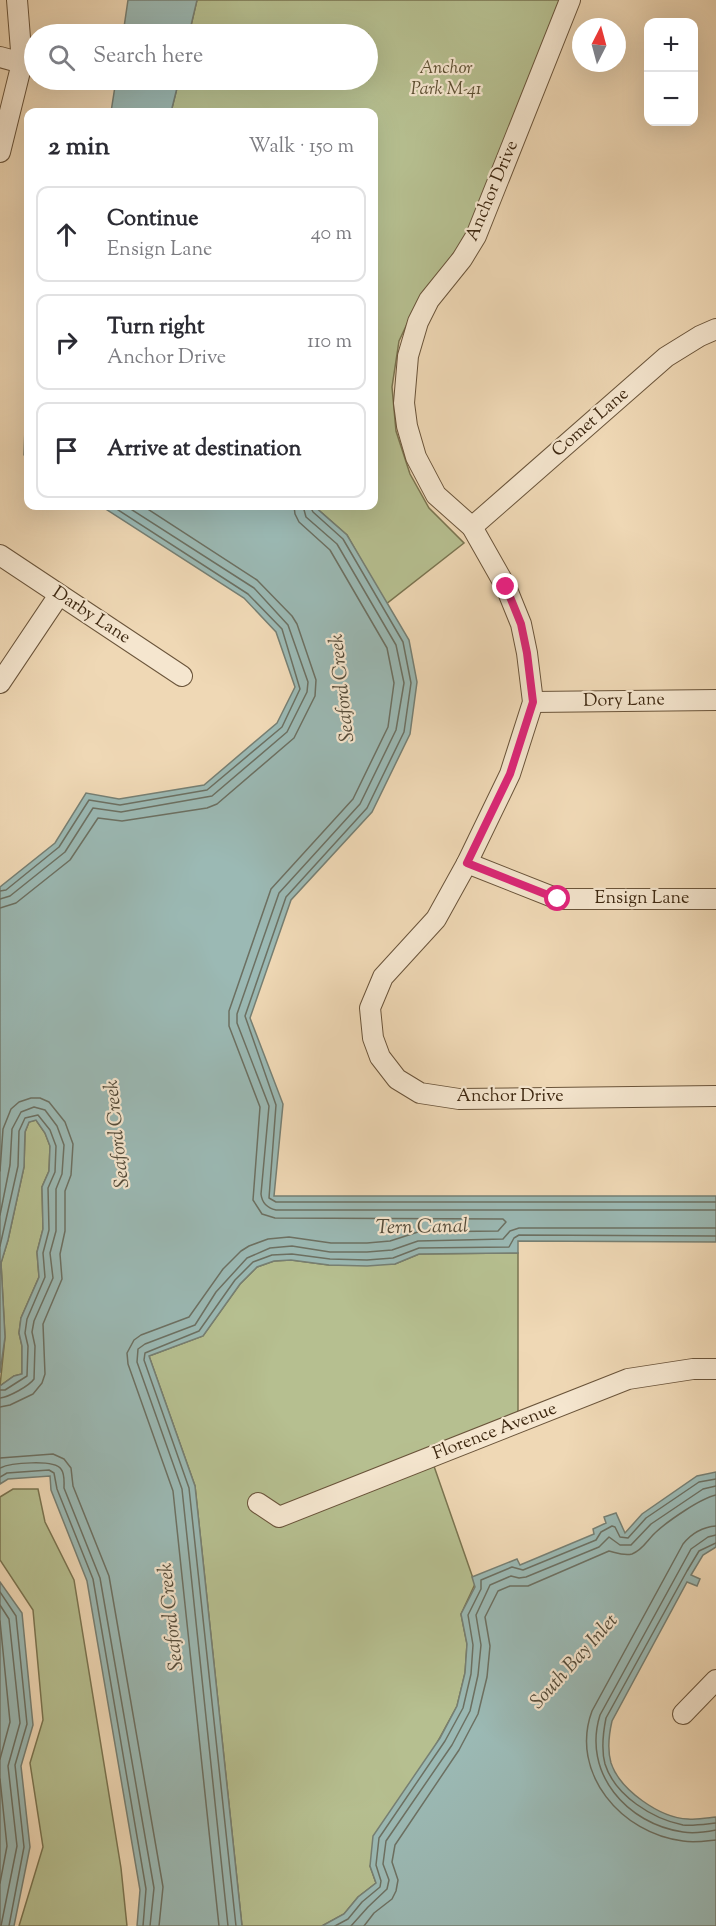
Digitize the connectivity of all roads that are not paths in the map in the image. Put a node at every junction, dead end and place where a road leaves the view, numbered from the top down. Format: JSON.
{"nodes":[{"id":1,"x":16,"y":0,"type":"edge"},
{"id":2,"x":570,"y":0,"type":"edge"},
{"id":3,"x":0,"y":57,"type":"edge"},
{"id":4,"x":22,"y":63,"type":"junction"},
{"id":5,"x":0,"y":152,"type":"edge"},
{"id":6,"x":716,"y":328,"type":"edge"},
{"id":7,"x":472,"y":527,"type":"junction"},
{"id":8,"x":0,"y":555,"type":"edge"},
{"id":9,"x":59,"y":595,"type":"junction"},
{"id":10,"x":182,"y":676,"type":"dead end"},
{"id":11,"x":0,"y":684,"type":"edge"},
{"id":12,"x":716,"y":700,"type":"edge"},
{"id":13,"x":533,"y":702,"type":"junction"},
{"id":14,"x":467,"y":863,"type":"junction"},
{"id":15,"x":716,"y":899,"type":"edge"},
{"id":16,"x":716,"y":1096,"type":"edge"},
{"id":17,"x":716,"y":1369,"type":"edge"},
{"id":18,"x":258,"y":1503,"type":"dead end"},
{"id":19,"x":716,"y":1680,"type":"edge"},
{"id":20,"x":683,"y":1714,"type":"dead end"}],
"edges":[{"from":1,"to":4,"type":"street"},
{"from":2,"to":7,"type":"street","name":"Anchor Drive"},
{"from":3,"to":4,"type":"street"},
{"from":4,"to":5,"type":"street"},
{"from":6,"to":7,"type":"street","name":"Comet Lane"},
{"from":7,"to":13,"type":"street","name":"Anchor Drive"},
{"from":8,"to":9,"type":"street","name":"Darby Lane"},
{"from":9,"to":10,"type":"street","name":"Darby Lane"},
{"from":9,"to":11,"type":"street"},
{"from":12,"to":13,"type":"street","name":"Dory Lane"},
{"from":13,"to":14,"type":"street","name":"Anchor Drive"},
{"from":14,"to":15,"type":"street","name":"Ensign Lane"},
{"from":14,"to":16,"type":"street","name":"Anchor Drive"},
{"from":17,"to":18,"type":"street","name":"Florence Avenue"},
{"from":19,"to":20,"type":"street"}]}
